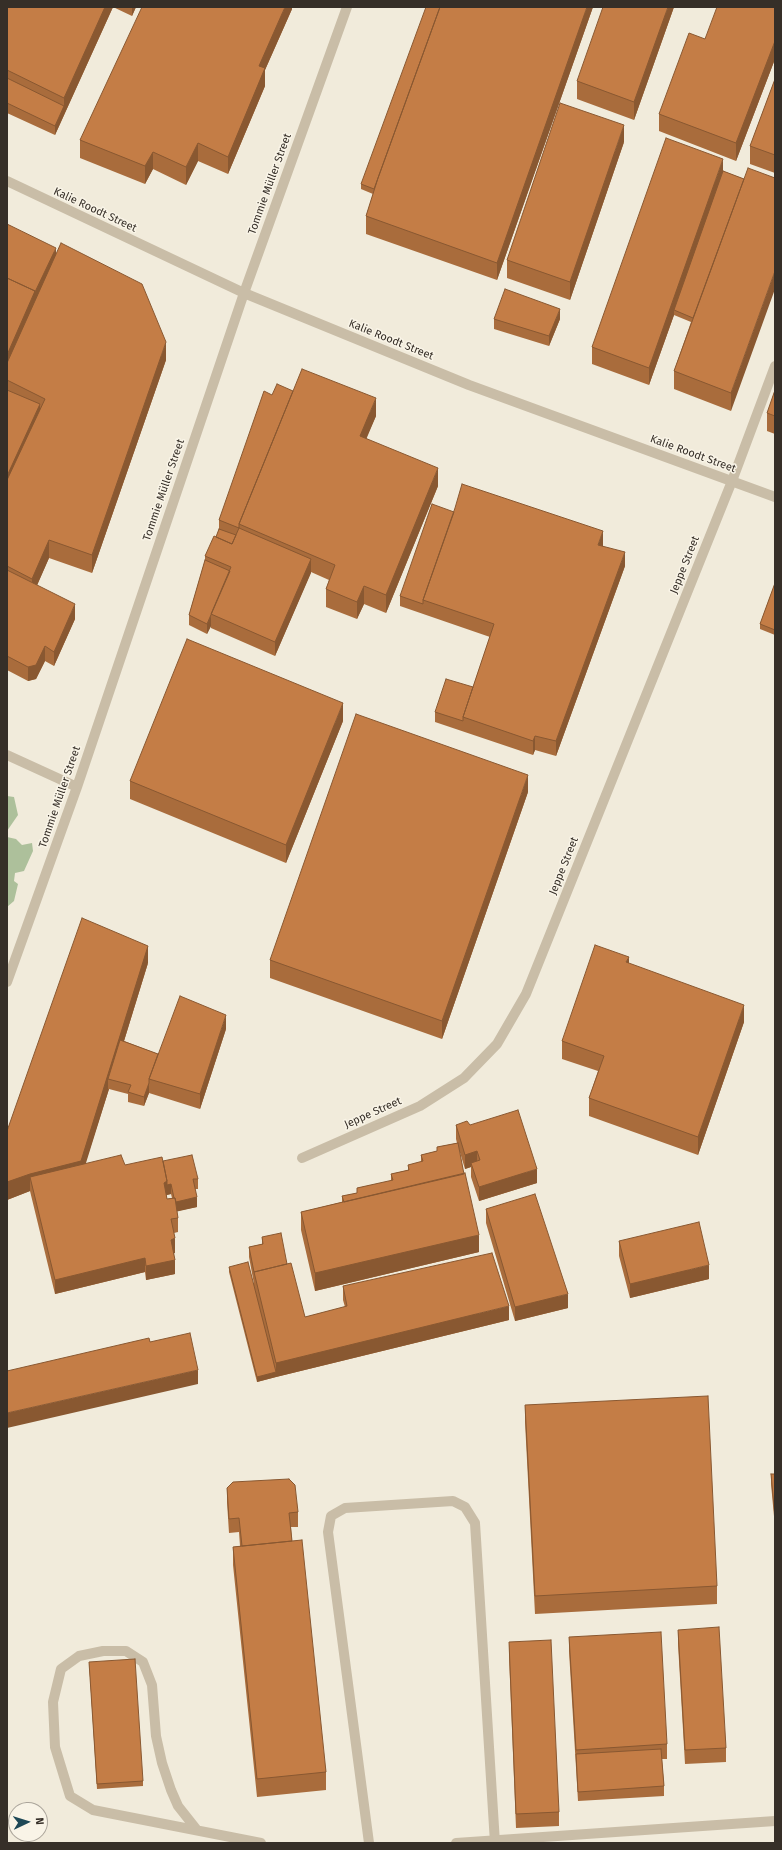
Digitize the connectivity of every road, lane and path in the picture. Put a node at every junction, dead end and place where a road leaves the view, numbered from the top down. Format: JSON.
{"nodes":[{"id":1,"x":347,"y":7,"type":"edge"},
{"id":2,"x":7,"y":181,"type":"edge"},
{"id":3,"x":244,"y":293,"type":"junction"},
{"id":4,"x":775,"y":366,"type":"edge"},
{"id":5,"x":732,"y":481,"type":"junction"},
{"id":6,"x":775,"y":497,"type":"edge"},
{"id":7,"x":7,"y":755,"type":"edge"},
{"id":8,"x":77,"y":787,"type":"junction"},
{"id":9,"x":7,"y":982,"type":"edge"},
{"id":10,"x":302,"y":1158,"type":"dead end"},
{"id":11,"x":775,"y":1821,"type":"edge"},
{"id":12,"x":197,"y":1830,"type":"junction"},
{"id":13,"x":495,"y":1841,"type":"edge"},
{"id":14,"x":261,"y":1843,"type":"edge"},
{"id":15,"x":369,"y":1843,"type":"edge"},
{"id":16,"x":456,"y":1843,"type":"edge"}],
"edges":[{"from":1,"to":3,"type":"street","name":"Tommie Müller Street"},
{"from":2,"to":3,"type":"street","name":"Kalie Roodt Street"},
{"from":3,"to":5,"type":"street","name":"Kalie Roodt Street"},
{"from":3,"to":8,"type":"street","name":"Tommie Müller Street"},
{"from":4,"to":5,"type":"street","name":"Jeppe Street"},
{"from":5,"to":6,"type":"street","name":"Kalie Roodt Street"},
{"from":5,"to":10,"type":"street","name":"Jeppe Street"},
{"from":7,"to":8,"type":"street"},
{"from":8,"to":9,"type":"street","name":"Tommie Müller Street"},
{"from":11,"to":13,"type":"street"},
{"from":12,"to":12,"type":"street"},
{"from":12,"to":14,"type":"street"},
{"from":13,"to":15,"type":"street"},
{"from":13,"to":16,"type":"street"}]}
